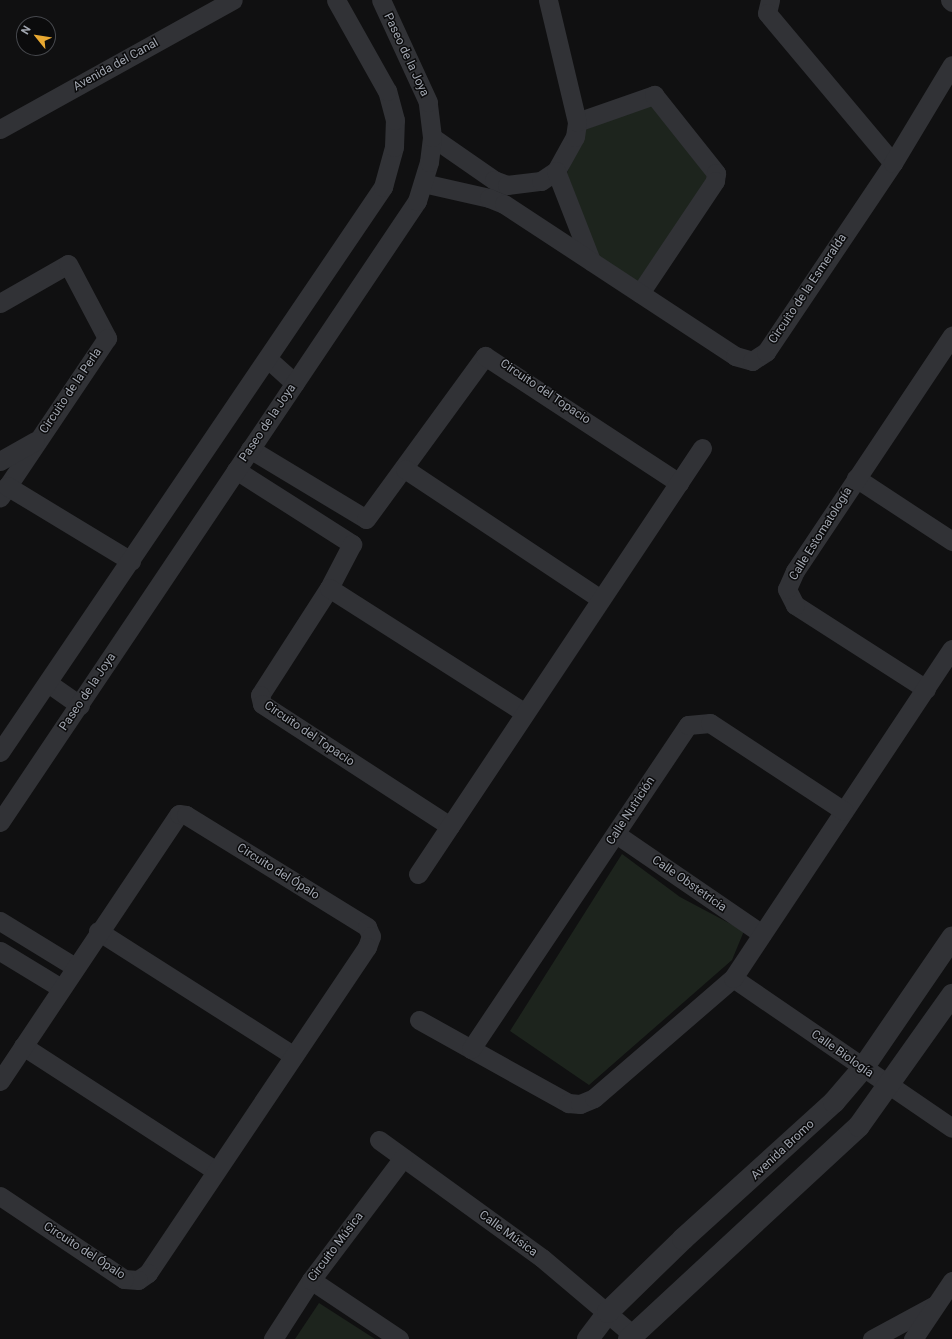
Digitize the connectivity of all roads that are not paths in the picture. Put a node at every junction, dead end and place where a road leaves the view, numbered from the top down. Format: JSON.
{"nodes":[{"id":1,"x":233,"y":0,"type":"edge"},
{"id":2,"x":336,"y":0,"type":"edge"},
{"id":3,"x":381,"y":0,"type":"edge"},
{"id":4,"x":548,"y":0,"type":"edge"},
{"id":5,"x":770,"y":0,"type":"edge"},
{"id":6,"x":952,"y":65,"type":"edge"},
{"id":7,"x":577,"y":122,"type":"junction"},
{"id":8,"x":0,"y":129,"type":"edge"},
{"id":9,"x":432,"y":137,"type":"junction"},
{"id":10,"x":893,"y":163,"type":"junction"},
{"id":11,"x":556,"y":171,"type":"junction"},
{"id":12,"x":423,"y":183,"type":"junction"},
{"id":13,"x":491,"y":189,"type":"junction"},
{"id":14,"x":591,"y":261,"type":"junction"},
{"id":15,"x":640,"y":293,"type":"junction"},
{"id":16,"x":0,"y":303,"type":"edge"},
{"id":17,"x":952,"y":336,"type":"edge"},
{"id":18,"x":947,"y":355,"type":"edge"},
{"id":19,"x":268,"y":359,"type":"junction"},
{"id":20,"x":295,"y":383,"type":"junction"},
{"id":21,"x":38,"y":439,"type":"junction"},
{"id":22,"x":702,"y":448,"type":"dead end"},
{"id":23,"x":250,"y":449,"type":"junction"},
{"id":24,"x":0,"y":461,"type":"edge"},
{"id":25,"x":405,"y":469,"type":"junction"},
{"id":26,"x":236,"y":470,"type":"junction"},
{"id":27,"x":856,"y":478,"type":"junction"},
{"id":28,"x":678,"y":483,"type":"junction"},
{"id":29,"x":4,"y":492,"type":"edge"},
{"id":30,"x":952,"y":541,"type":"edge"},
{"id":31,"x":131,"y":561,"type":"junction"},
{"id":32,"x":329,"y":588,"type":"junction"},
{"id":33,"x":601,"y":599,"type":"junction"},
{"id":34,"x":952,"y":650,"type":"edge"},
{"id":35,"x":48,"y":683,"type":"junction"},
{"id":36,"x":926,"y":689,"type":"junction"},
{"id":37,"x":80,"y":705,"type":"junction"},
{"id":38,"x":525,"y":713,"type":"junction"},
{"id":39,"x":0,"y":752,"type":"edge"},
{"id":40,"x":844,"y":811,"type":"junction"},
{"id":41,"x":0,"y":822,"type":"edge"},
{"id":42,"x":450,"y":826,"type":"junction"},
{"id":43,"x":616,"y":834,"type":"junction"},
{"id":44,"x":418,"y":874,"type":"dead end"},
{"id":45,"x":0,"y":921,"type":"edge"},
{"id":46,"x":98,"y":931,"type":"junction"},
{"id":47,"x":762,"y":934,"type":"junction"},
{"id":48,"x":952,"y":938,"type":"edge"},
{"id":49,"x":0,"y":951,"type":"edge"},
{"id":50,"x":75,"y":967,"type":"junction"},
{"id":51,"x":733,"y":978,"type":"junction"},
{"id":52,"x":61,"y":988,"type":"junction"},
{"id":53,"x":952,"y":995,"type":"edge"},
{"id":54,"x":419,"y":1020,"type":"dead end"},
{"id":55,"x":23,"y":1046,"type":"junction"},
{"id":56,"x":471,"y":1049,"type":"junction"},
{"id":57,"x":294,"y":1056,"type":"junction"},
{"id":58,"x":863,"y":1068,"type":"junction"},
{"id":59,"x":0,"y":1081,"type":"edge"},
{"id":60,"x":889,"y":1087,"type":"junction"},
{"id":61,"x":952,"y":1128,"type":"edge"},
{"id":62,"x":379,"y":1140,"type":"dead end"},
{"id":63,"x":403,"y":1158,"type":"junction"},
{"id":64,"x":216,"y":1171,"type":"junction"},
{"id":65,"x":0,"y":1196,"type":"edge"},
{"id":66,"x":311,"y":1280,"type":"junction"},
{"id":67,"x":952,"y":1281,"type":"edge"},
{"id":68,"x":935,"y":1305,"type":"junction"},
{"id":69,"x":608,"y":1312,"type":"junction"},
{"id":70,"x":631,"y":1337,"type":"edge"},
{"id":71,"x":396,"y":1338,"type":"edge"},
{"id":72,"x":273,"y":1339,"type":"edge"},
{"id":73,"x":588,"y":1339,"type":"edge"},
{"id":74,"x":872,"y":1339,"type":"edge"},
{"id":75,"x":913,"y":1339,"type":"edge"}],
"edges":[{"from":1,"to":8,"type":"street","name":"Avenida del Canal"},
{"from":2,"to":19,"type":"street"},
{"from":3,"to":9,"type":"street","name":"Paseo de la Joya"},
{"from":4,"to":7,"type":"street","name":"Circuito de la Esmeralda"},
{"from":5,"to":10,"type":"street"},
{"from":6,"to":10,"type":"street","name":"Circuito de la Esmeralda"},
{"from":7,"to":11,"type":"street","name":"Circuito de la Esmeralda"},
{"from":7,"to":15,"type":"street"},
{"from":9,"to":12,"type":"street","name":"Paseo de la Joya"},
{"from":9,"to":13,"type":"street","name":"Circuito de la Esmeralda"},
{"from":10,"to":15,"type":"street","name":"Circuito de la Esmeralda"},
{"from":11,"to":13,"type":"street","name":"Circuito de la Esmeralda"},
{"from":11,"to":14,"type":"street"},
{"from":12,"to":13,"type":"street","name":"Circuito de la Esmeralda"},
{"from":12,"to":20,"type":"street","name":"Paseo de la Joya"},
{"from":13,"to":14,"type":"street","name":"Circuito de la Esmeralda"},
{"from":14,"to":15,"type":"street","name":"Circuito de la Esmeralda"},
{"from":16,"to":21,"type":"street","name":"Circuito de la Perla"},
{"from":17,"to":18,"type":"street","name":"Calle Estomatología"},
{"from":18,"to":27,"type":"street","name":"Calle Estomatología"},
{"from":19,"to":20,"type":"street"},
{"from":19,"to":31,"type":"street"},
{"from":20,"to":23,"type":"street","name":"Paseo de la Joya"},
{"from":21,"to":24,"type":"street","name":"Circuito de la Perla"},
{"from":21,"to":29,"type":"street","name":"Circuito de la Perla"},
{"from":22,"to":28,"type":"street"},
{"from":23,"to":25,"type":"street","name":"Circuito del Topacio"},
{"from":23,"to":26,"type":"street","name":"Paseo de la Joya"},
{"from":25,"to":28,"type":"street","name":"Circuito del Topacio"},
{"from":25,"to":33,"type":"street"},
{"from":26,"to":32,"type":"street","name":"Circuito del Topacio"},
{"from":26,"to":37,"type":"street","name":"Paseo de la Joya"},
{"from":27,"to":30,"type":"street"},
{"from":27,"to":36,"type":"street","name":"Calle Estomatología"},
{"from":28,"to":33,"type":"street"},
{"from":29,"to":31,"type":"street","name":"Circuito de la Perla"},
{"from":31,"to":35,"type":"street"},
{"from":32,"to":38,"type":"street"},
{"from":32,"to":42,"type":"street","name":"Circuito del Topacio"},
{"from":33,"to":38,"type":"street"},
{"from":34,"to":36,"type":"street"},
{"from":35,"to":37,"type":"street"},
{"from":35,"to":39,"type":"street"},
{"from":36,"to":40,"type":"street"},
{"from":37,"to":41,"type":"street","name":"Paseo de la Joya"},
{"from":38,"to":42,"type":"street"},
{"from":40,"to":43,"type":"street","name":"Calle Nutrición"},
{"from":40,"to":47,"type":"street"},
{"from":42,"to":44,"type":"street"},
{"from":43,"to":47,"type":"street","name":"Calle Obstetricia"},
{"from":43,"to":56,"type":"street","name":"Calle Nutrición"},
{"from":45,"to":50,"type":"street"},
{"from":46,"to":50,"type":"street","name":"Circuito del Ópalo"},
{"from":46,"to":57,"type":"street"},
{"from":46,"to":57,"type":"street","name":"Circuito del Ópalo"},
{"from":47,"to":51,"type":"street"},
{"from":48,"to":58,"type":"street","name":"Avenida Bromo"},
{"from":49,"to":52,"type":"street"},
{"from":50,"to":52,"type":"street","name":"Circuito del Ópalo"},
{"from":51,"to":56,"type":"street"},
{"from":51,"to":58,"type":"street","name":"Calle Biología"},
{"from":52,"to":55,"type":"street","name":"Circuito del Ópalo"},
{"from":53,"to":60,"type":"street"},
{"from":54,"to":56,"type":"street"},
{"from":55,"to":59,"type":"street","name":"Circuito del Ópalo"},
{"from":55,"to":64,"type":"street"},
{"from":57,"to":64,"type":"street","name":"Circuito del Ópalo"},
{"from":58,"to":60,"type":"street","name":"Calle Biología"},
{"from":58,"to":69,"type":"street","name":"Avenida Bromo"},
{"from":60,"to":61,"type":"street","name":"Calle Biología"},
{"from":60,"to":70,"type":"street"},
{"from":62,"to":63,"type":"street","name":"Calle Música"},
{"from":63,"to":66,"type":"street","name":"Circuito Música"},
{"from":63,"to":69,"type":"street","name":"Calle Música"},
{"from":64,"to":65,"type":"street","name":"Circuito del Ópalo"},
{"from":66,"to":71,"type":"street"},
{"from":66,"to":72,"type":"street","name":"Circuito Música"},
{"from":67,"to":68,"type":"street"},
{"from":68,"to":74,"type":"street"},
{"from":68,"to":75,"type":"street"},
{"from":69,"to":70,"type":"street","name":"Calle Música"},
{"from":69,"to":73,"type":"street","name":"Avenida Bromo"}]}
